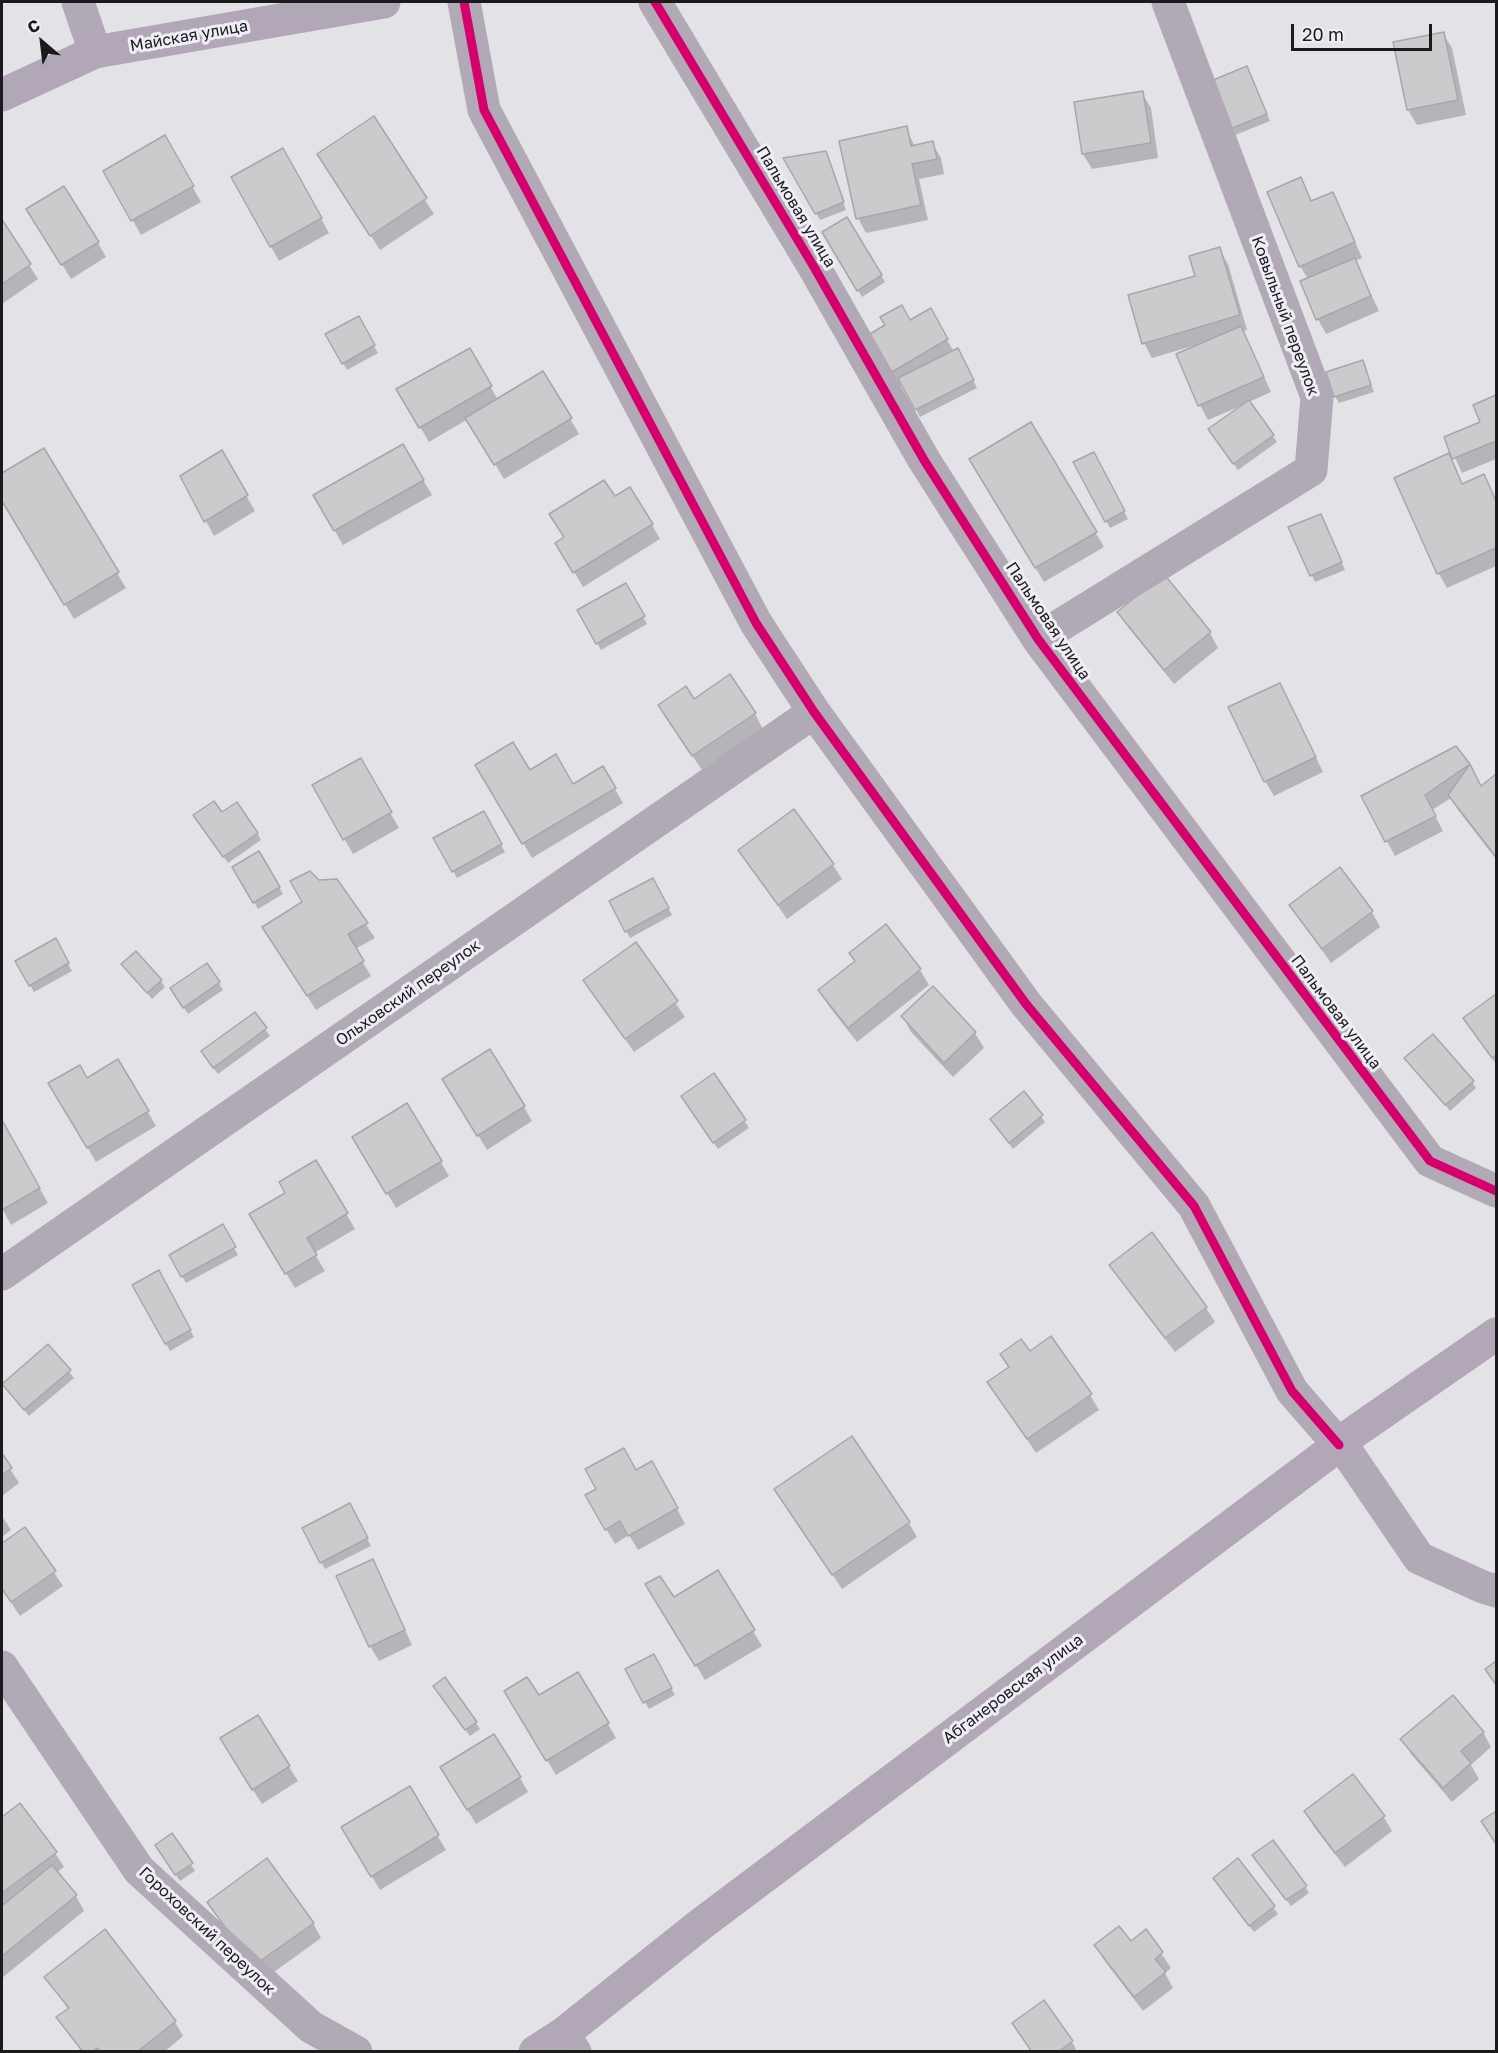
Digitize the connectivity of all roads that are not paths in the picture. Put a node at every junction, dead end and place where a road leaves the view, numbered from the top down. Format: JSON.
{"nodes":[{"id":1,"x":78,"y":2,"type":"edge"},
{"id":2,"x":384,"y":2,"type":"edge"},
{"id":3,"x":464,"y":2,"type":"edge"},
{"id":4,"x":655,"y":2,"type":"edge"},
{"id":5,"x":1168,"y":2,"type":"edge"},
{"id":6,"x":95,"y":52,"type":"junction"},
{"id":7,"x":2,"y":95,"type":"edge"},
{"id":8,"x":1038,"y":639,"type":"junction"},
{"id":9,"x":814,"y":711,"type":"junction"},
{"id":10,"x":1497,"y":1191,"type":"edge"},
{"id":11,"x":2,"y":1274,"type":"edge"},
{"id":12,"x":1497,"y":1334,"type":"edge"},
{"id":13,"x":1340,"y":1444,"type":"junction"},
{"id":14,"x":1497,"y":1591,"type":"edge"},
{"id":15,"x":2,"y":1667,"type":"edge"},
{"id":16,"x":569,"y":2043,"type":"edge"},
{"id":17,"x":356,"y":2052,"type":"edge"},
{"id":18,"x":535,"y":2052,"type":"edge"}],
"edges":[{"from":1,"to":6,"type":"street"},
{"from":2,"to":6,"type":"street","name":"Майская улица"},
{"from":3,"to":9,"type":"street"},
{"from":4,"to":8,"type":"street","name":"Пальмовая улица"},
{"from":5,"to":8,"type":"street","name":"Ковыльный переулок"},
{"from":6,"to":7,"type":"street","name":"Майская улица"},
{"from":8,"to":10,"type":"street","name":"Пальмовая улица"},
{"from":9,"to":11,"type":"street","name":"Ольховский переулок"},
{"from":9,"to":13,"type":"street"},
{"from":12,"to":13,"type":"street","name":"Абганеровская улица"},
{"from":13,"to":14,"type":"street"},
{"from":13,"to":16,"type":"street","name":"Абганеровская улица"},
{"from":15,"to":17,"type":"street","name":"Гороховский переулок"},
{"from":16,"to":18,"type":"street","name":"Абганеровская улица"}]}
